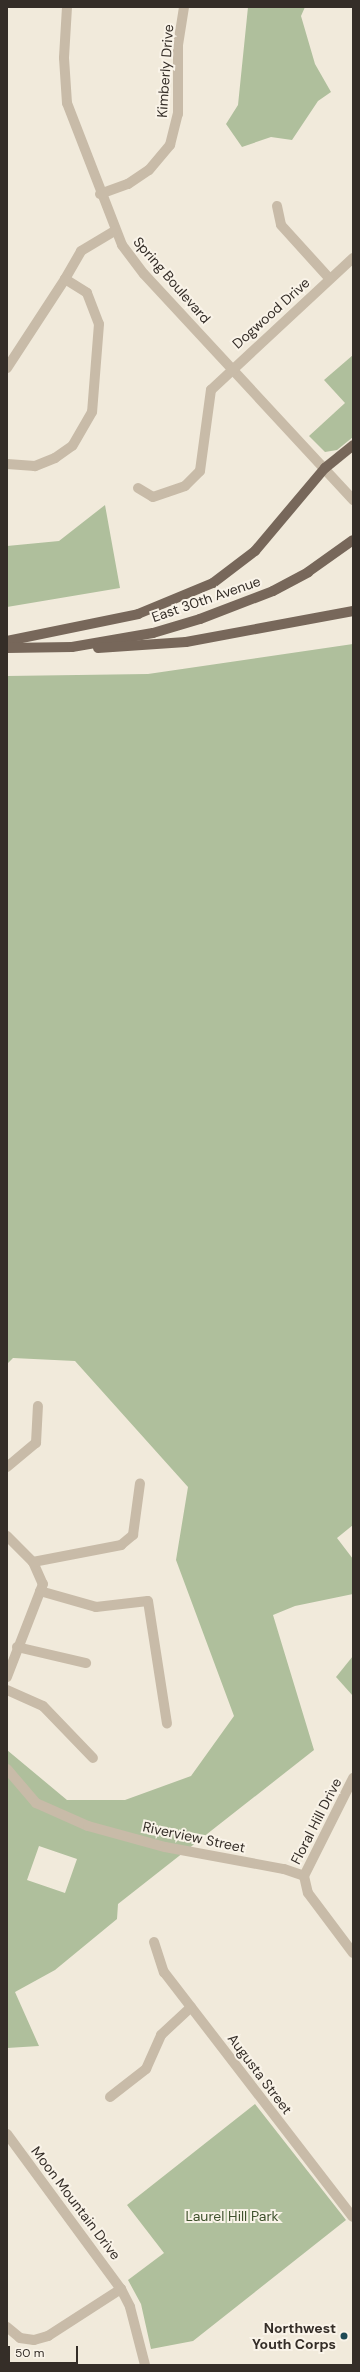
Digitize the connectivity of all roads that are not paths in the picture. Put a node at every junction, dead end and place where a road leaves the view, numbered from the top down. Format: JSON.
{"nodes":[{"id":1,"x":67,"y":7,"type":"edge"},
{"id":2,"x":184,"y":7,"type":"edge"},
{"id":3,"x":100,"y":194,"type":"junction"},
{"id":4,"x":277,"y":206,"type":"dead end"},
{"id":5,"x":114,"y":231,"type":"junction"},
{"id":6,"x":353,"y":258,"type":"edge"},
{"id":7,"x":330,"y":278,"type":"junction"},
{"id":8,"x":65,"y":279,"type":"junction"},
{"id":9,"x":7,"y":368,"type":"edge"},
{"id":10,"x":232,"y":368,"type":"junction"},
{"id":11,"x":353,"y":445,"type":"edge"},
{"id":12,"x":7,"y":464,"type":"edge"},
{"id":13,"x":325,"y":468,"type":"junction"},
{"id":14,"x":138,"y":488,"type":"dead end"},
{"id":15,"x":353,"y":500,"type":"edge"},
{"id":16,"x":353,"y":540,"type":"edge"},
{"id":17,"x":353,"y":611,"type":"edge"},
{"id":18,"x":7,"y":641,"type":"edge"},
{"id":19,"x":72,"y":647,"type":"junction"},
{"id":20,"x":7,"y":648,"type":"edge"},
{"id":21,"x":38,"y":1406,"type":"dead end"},
{"id":22,"x":7,"y":1467,"type":"edge"},
{"id":23,"x":140,"y":1483,"type":"dead end"},
{"id":24,"x":7,"y":1536,"type":"edge"},
{"id":25,"x":33,"y":1562,"type":"junction"},
{"id":26,"x":40,"y":1591,"type":"junction"},
{"id":27,"x":13,"y":1650,"type":"edge"},
{"id":28,"x":86,"y":1663,"type":"dead end"},
{"id":29,"x":7,"y":1676,"type":"edge"},
{"id":30,"x":7,"y":1690,"type":"edge"},
{"id":31,"x":167,"y":1724,"type":"dead end"},
{"id":32,"x":93,"y":1758,"type":"dead end"},
{"id":33,"x":7,"y":1769,"type":"edge"},
{"id":34,"x":353,"y":1778,"type":"edge"},
{"id":35,"x":304,"y":1876,"type":"junction"},
{"id":36,"x":154,"y":1942,"type":"dead end"},
{"id":37,"x":353,"y":1953,"type":"edge"},
{"id":38,"x":191,"y":2007,"type":"junction"},
{"id":39,"x":110,"y":2097,"type":"dead end"},
{"id":40,"x":7,"y":2134,"type":"edge"},
{"id":41,"x":353,"y":2217,"type":"edge"},
{"id":42,"x":121,"y":2289,"type":"junction"},
{"id":43,"x":7,"y":2327,"type":"edge"},
{"id":44,"x":145,"y":2365,"type":"edge"}],
"edges":[{"from":1,"to":3,"type":"street","name":"Spring Boulevard"},
{"from":2,"to":3,"type":"street","name":"Kimberly Drive"},
{"from":3,"to":5,"type":"street","name":"Spring Boulevard"},
{"from":4,"to":7,"type":"street","name":"Dogwood Drive"},
{"from":5,"to":8,"type":"street"},
{"from":5,"to":10,"type":"street","name":"Spring Boulevard"},
{"from":6,"to":7,"type":"street","name":"Dogwood Drive"},
{"from":7,"to":10,"type":"street","name":"Dogwood Drive"},
{"from":8,"to":9,"type":"street"},
{"from":8,"to":12,"type":"street"},
{"from":10,"to":13,"type":"street","name":"Spring Boulevard"},
{"from":10,"to":14,"type":"street","name":"Dogwood Drive"},
{"from":11,"to":13,"type":"main road"},
{"from":13,"to":15,"type":"street","name":"Spring Boulevard"},
{"from":13,"to":18,"type":"main road"},
{"from":16,"to":19,"type":"main road","name":"East 30th Avenue"},
{"from":17,"to":19,"type":"main road"},
{"from":19,"to":20,"type":"main road","name":"East 30th Avenue"},
{"from":21,"to":22,"type":"street"},
{"from":23,"to":25,"type":"street"},
{"from":24,"to":25,"type":"street"},
{"from":25,"to":26,"type":"street"},
{"from":26,"to":27,"type":"street"},
{"from":26,"to":31,"type":"street"},
{"from":27,"to":28,"type":"street"},
{"from":27,"to":29,"type":"street"},
{"from":30,"to":32,"type":"street"},
{"from":33,"to":35,"type":"street","name":"Riverview Street"},
{"from":34,"to":35,"type":"street","name":"Floral Hill Drive"},
{"from":35,"to":37,"type":"street"},
{"from":36,"to":38,"type":"street","name":"Augusta Street"},
{"from":38,"to":39,"type":"street"},
{"from":38,"to":41,"type":"street","name":"Augusta Street"},
{"from":40,"to":42,"type":"street","name":"Moon Mountain Drive"},
{"from":42,"to":43,"type":"street"},
{"from":42,"to":44,"type":"street","name":"Moon Mountain Drive"}]}
